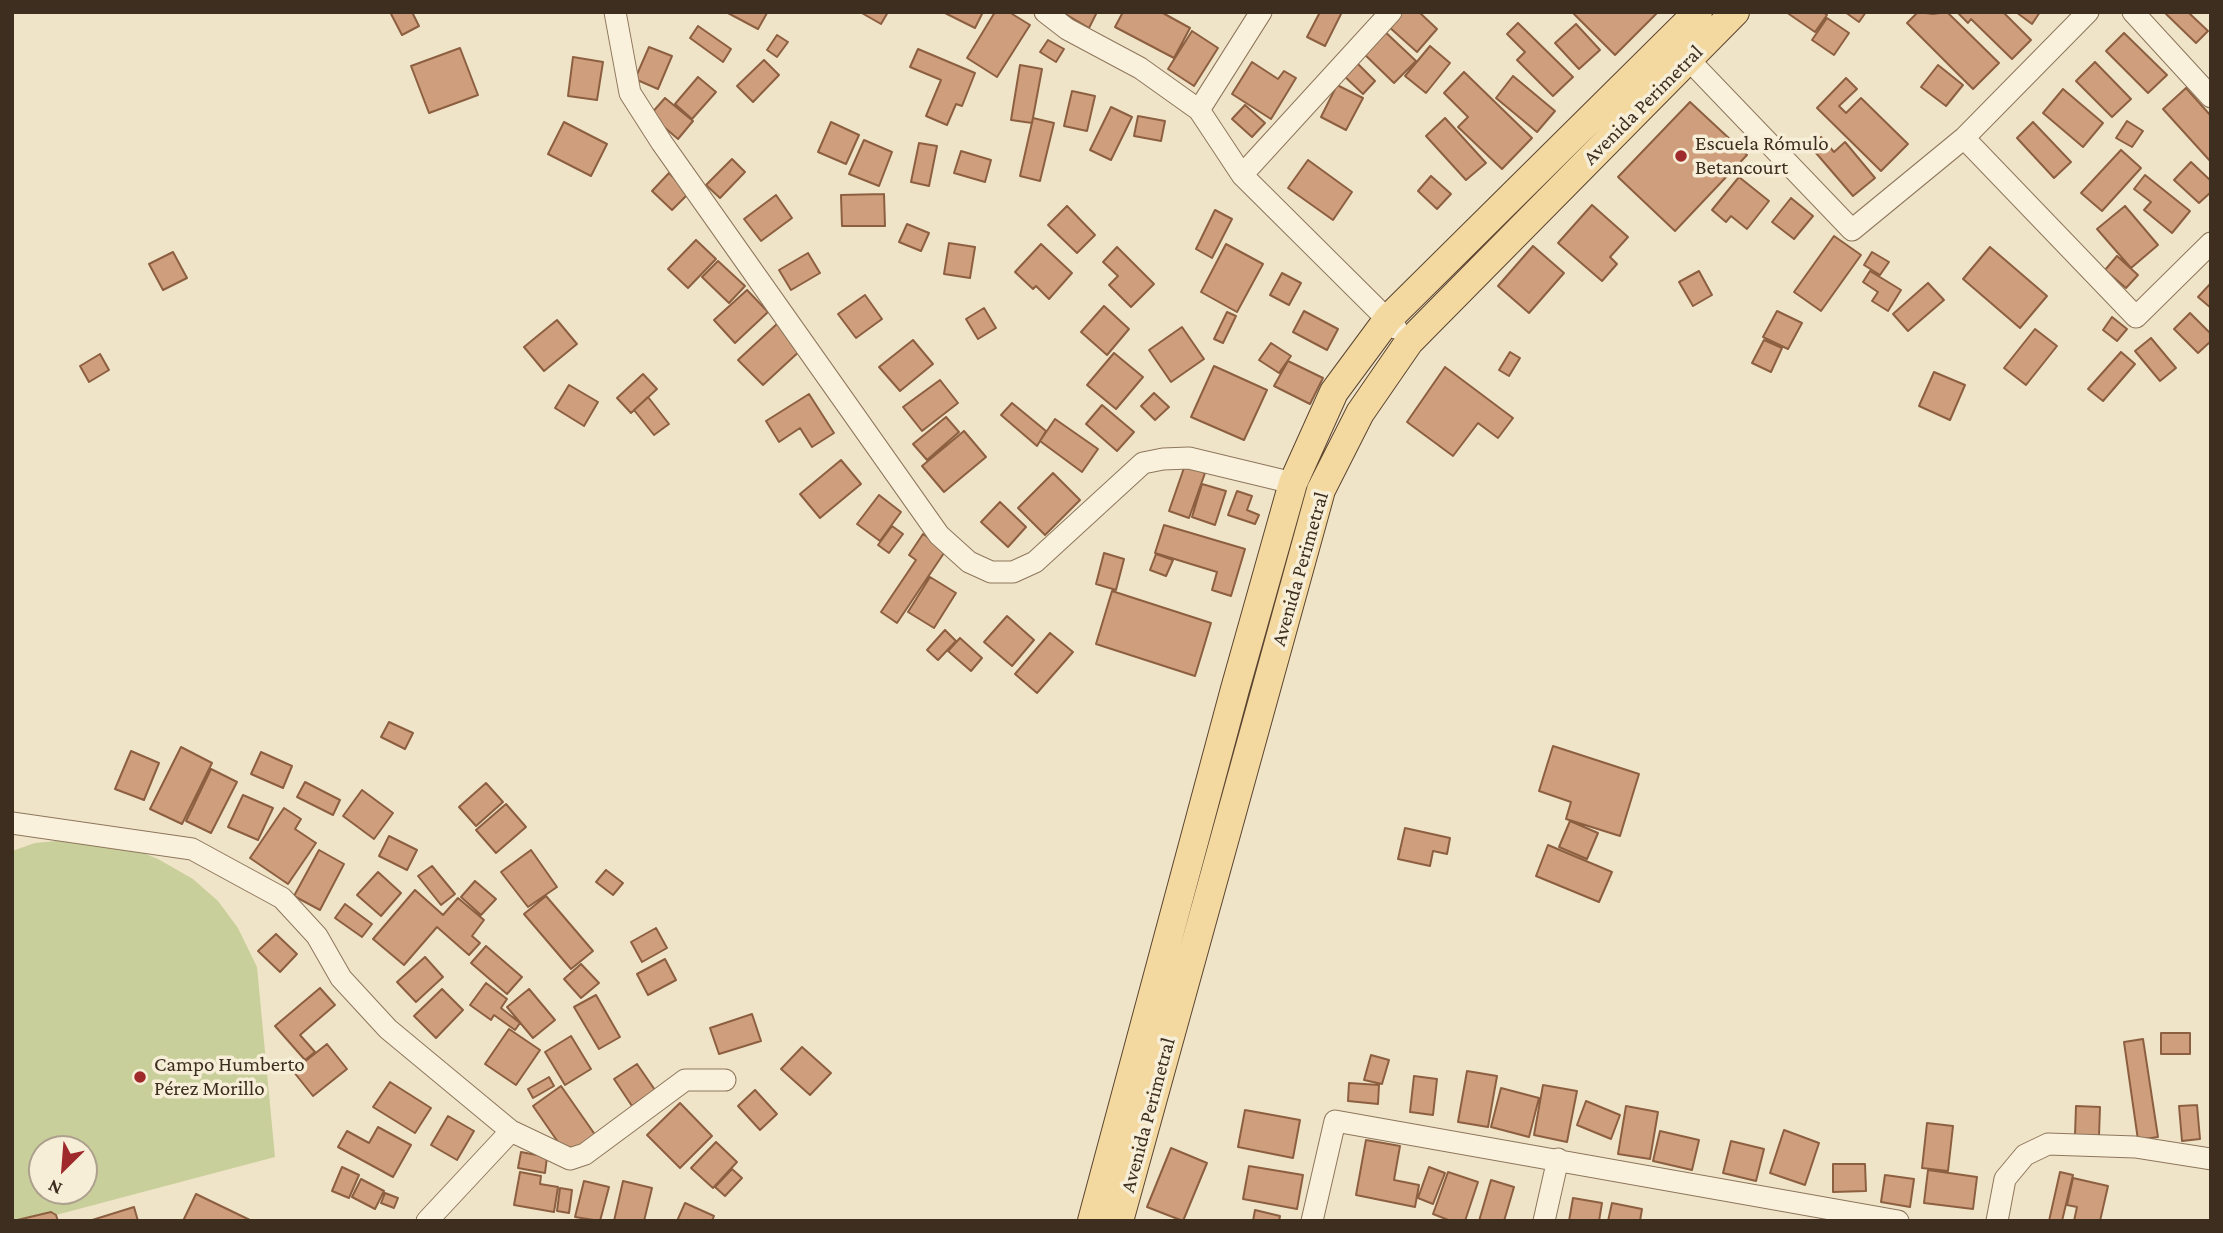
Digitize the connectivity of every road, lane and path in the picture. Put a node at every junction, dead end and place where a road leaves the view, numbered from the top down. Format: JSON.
{"nodes":[{"id":1,"x":615,"y":12,"type":"edge"},
{"id":2,"x":1045,"y":12,"type":"edge"},
{"id":3,"x":1261,"y":12,"type":"edge"},
{"id":4,"x":1391,"y":12,"type":"edge"},
{"id":5,"x":2088,"y":12,"type":"edge"},
{"id":6,"x":2133,"y":12,"type":"edge"},
{"id":7,"x":1712,"y":17,"type":"edge"},
{"id":8,"x":1689,"y":60,"type":"junction"},
{"id":9,"x":2211,"y":97,"type":"edge"},
{"id":10,"x":1199,"y":110,"type":"junction"},
{"id":11,"x":1964,"y":138,"type":"junction"},
{"id":12,"x":1242,"y":175,"type":"junction"},
{"id":13,"x":2211,"y":243,"type":"edge"},
{"id":14,"x":1388,"y":319,"type":"junction"},
{"id":15,"x":1409,"y":341,"type":"junction"},
{"id":16,"x":1293,"y":483,"type":"junction"},
{"id":17,"x":12,"y":823,"type":"edge"},
{"id":18,"x":725,"y":1080,"type":"dead end"},
{"id":19,"x":510,"y":1131,"type":"junction"},
{"id":20,"x":1558,"y":1159,"type":"junction"},
{"id":21,"x":2211,"y":1159,"type":"edge"},
{"id":22,"x":427,"y":1221,"type":"edge"},
{"id":23,"x":1092,"y":1221,"type":"edge"},
{"id":24,"x":1119,"y":1221,"type":"edge"},
{"id":25,"x":1312,"y":1221,"type":"edge"},
{"id":26,"x":1544,"y":1221,"type":"edge"},
{"id":27,"x":1898,"y":1221,"type":"edge"},
{"id":28,"x":1997,"y":1221,"type":"edge"}],
"edges":[{"from":1,"to":16,"type":"street"},
{"from":2,"to":10,"type":"street"},
{"from":3,"to":10,"type":"street"},
{"from":4,"to":12,"type":"street"},
{"from":5,"to":11,"type":"street"},
{"from":6,"to":9,"type":"street"},
{"from":7,"to":8,"type":"main road","name":"Avenida Perimetral"},
{"from":7,"to":14,"type":"main road","name":"Avenida Perimetral"},
{"from":8,"to":11,"type":"street"},
{"from":8,"to":15,"type":"main road","name":"Avenida Perimetral"},
{"from":10,"to":12,"type":"street"},
{"from":11,"to":13,"type":"street"},
{"from":12,"to":14,"type":"street"},
{"from":14,"to":15,"type":"street"},
{"from":14,"to":16,"type":"main road","name":"Avenida Perimetral"},
{"from":15,"to":24,"type":"main road","name":"Avenida Perimetral"},
{"from":16,"to":23,"type":"main road","name":"Avenida Perimetral"},
{"from":17,"to":19,"type":"street"},
{"from":18,"to":19,"type":"street"},
{"from":19,"to":22,"type":"street"},
{"from":20,"to":25,"type":"street"},
{"from":20,"to":26,"type":"street"},
{"from":20,"to":27,"type":"street"},
{"from":21,"to":28,"type":"street"}]}
